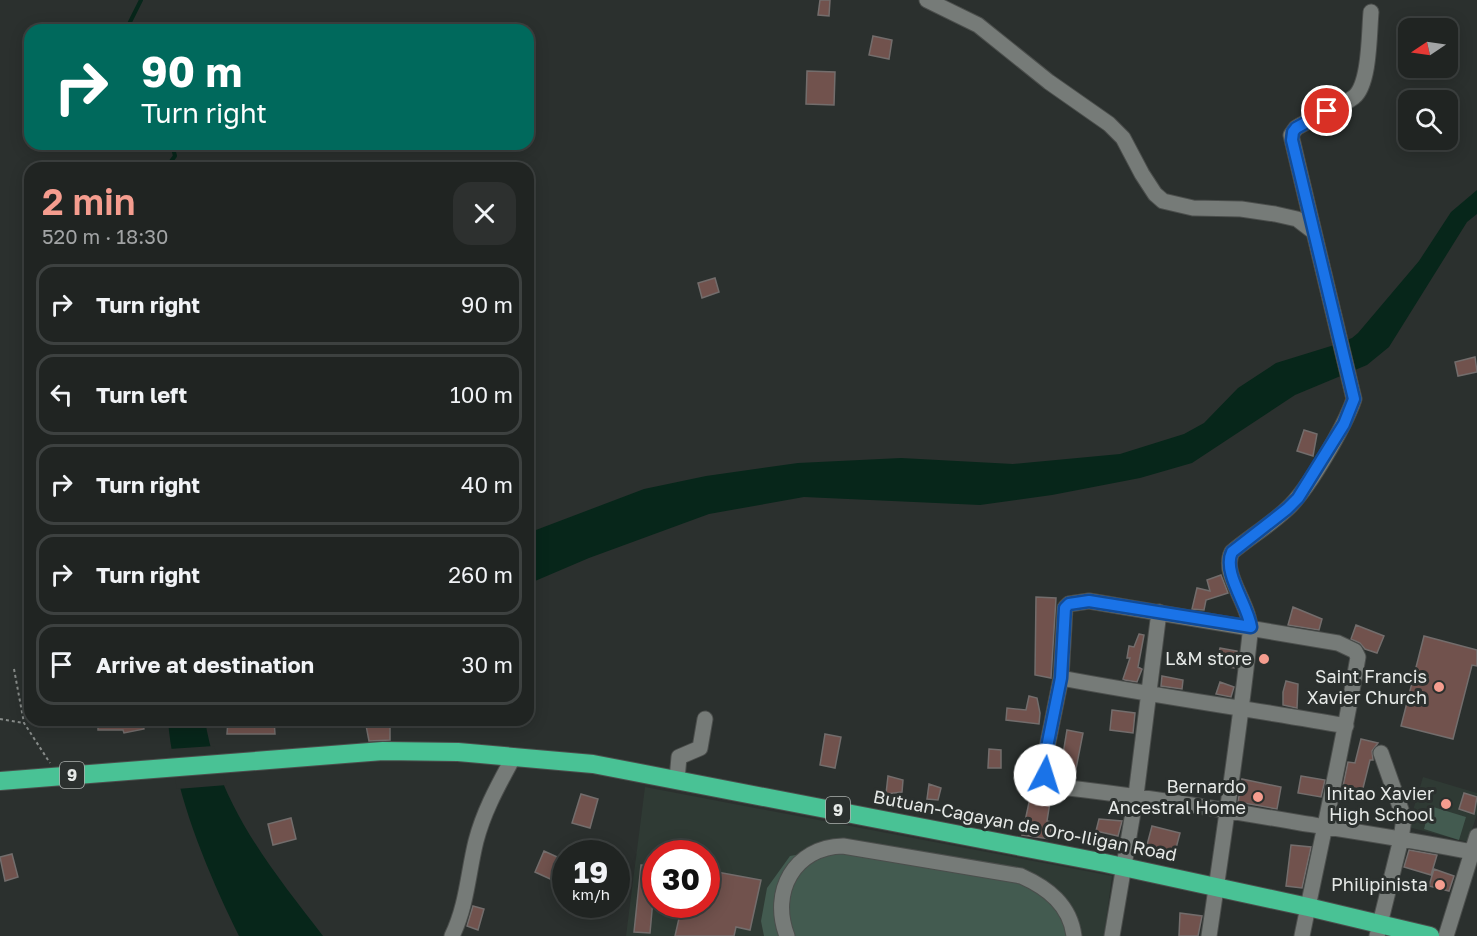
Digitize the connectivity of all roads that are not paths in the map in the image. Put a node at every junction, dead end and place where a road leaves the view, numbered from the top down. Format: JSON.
{"nodes":[{"id":1,"x":927,"y":0,"type":"edge"},
{"id":2,"x":1371,"y":12,"type":"dead end"},
{"id":3,"x":1314,"y":232,"type":"junction"},
{"id":4,"x":1159,"y":612,"type":"junction"},
{"id":5,"x":1251,"y":627,"type":"junction"},
{"id":6,"x":1061,"y":678,"type":"junction"},
{"id":7,"x":1148,"y":695,"type":"junction"},
{"id":8,"x":1242,"y":707,"type":"junction"},
{"id":9,"x":705,"y":719,"type":"dead end"},
{"id":10,"x":1346,"y":726,"type":"junction"},
{"id":11,"x":1381,"y":753,"type":"dead end"},
{"id":12,"x":514,"y":756,"type":"junction"},
{"id":13,"x":677,"y":779,"type":"junction"},
{"id":14,"x":0,"y":782,"type":"edge"},
{"id":15,"x":1136,"y":795,"type":"junction"},
{"id":16,"x":1226,"y":810,"type":"junction"},
{"id":17,"x":1325,"y":827,"type":"junction"},
{"id":18,"x":1477,"y":836,"type":"edge"},
{"id":19,"x":1401,"y":840,"type":"junction"},
{"id":20,"x":1474,"y":853,"type":"edge"},
{"id":21,"x":1123,"y":866,"type":"junction"},
{"id":22,"x":1216,"y":886,"type":"junction"},
{"id":23,"x":1308,"y":907,"type":"junction"},
{"id":24,"x":1379,"y":930,"type":"edge"},
{"id":25,"x":452,"y":936,"type":"edge"},
{"id":26,"x":787,"y":936,"type":"edge"},
{"id":27,"x":1074,"y":936,"type":"edge"},
{"id":28,"x":1112,"y":936,"type":"edge"},
{"id":29,"x":1209,"y":936,"type":"edge"},
{"id":30,"x":1302,"y":936,"type":"edge"},
{"id":31,"x":1430,"y":936,"type":"edge"},
{"id":32,"x":1446,"y":936,"type":"edge"}],
"edges":[{"from":1,"to":3,"type":"street"},
{"from":2,"to":3,"type":"street"},
{"from":3,"to":5,"type":"street"},
{"from":4,"to":5,"type":"street"},
{"from":4,"to":6,"type":"street"},
{"from":4,"to":7,"type":"street"},
{"from":5,"to":8,"type":"street"},
{"from":5,"to":10,"type":"street"},
{"from":6,"to":7,"type":"street"},
{"from":6,"to":15,"type":"street"},
{"from":7,"to":8,"type":"street"},
{"from":7,"to":15,"type":"street"},
{"from":8,"to":10,"type":"street"},
{"from":8,"to":16,"type":"street"},
{"from":9,"to":13,"type":"street"},
{"from":10,"to":17,"type":"street"},
{"from":11,"to":19,"type":"street"},
{"from":12,"to":13,"type":"highway","name":"Butuan-Cagayan de Oro-Iligan Road","number":"9"},
{"from":12,"to":14,"type":"highway","name":"Butuan-Cagayan de Oro-Iligan Road","number":"9"},
{"from":12,"to":25,"type":"street"},
{"from":13,"to":21,"type":"highway","name":"Butuan-Cagayan de Oro-Iligan Road","number":"9"},
{"from":15,"to":16,"type":"street"},
{"from":15,"to":21,"type":"street"},
{"from":16,"to":17,"type":"street"},
{"from":16,"to":22,"type":"street"},
{"from":17,"to":19,"type":"street"},
{"from":17,"to":23,"type":"street"},
{"from":18,"to":20,"type":"street"},
{"from":19,"to":20,"type":"street"},
{"from":19,"to":24,"type":"street"},
{"from":20,"to":32,"type":"street"},
{"from":21,"to":22,"type":"highway","name":"Butuan-Cagayan de Oro-Iligan Road","number":"9"},
{"from":21,"to":28,"type":"street"},
{"from":22,"to":23,"type":"highway","name":"Butuan-Cagayan de Oro-Iligan Road","number":"9"},
{"from":22,"to":29,"type":"street"},
{"from":23,"to":24,"type":"highway","name":"Butuan-Cagayan de Oro-Iligan Road","number":"9"},
{"from":23,"to":30,"type":"street"},
{"from":24,"to":31,"type":"highway","name":"Butuan-Cagayan de Oro-Iligan Road","number":"9"},
{"from":26,"to":27,"type":"street"}]}
